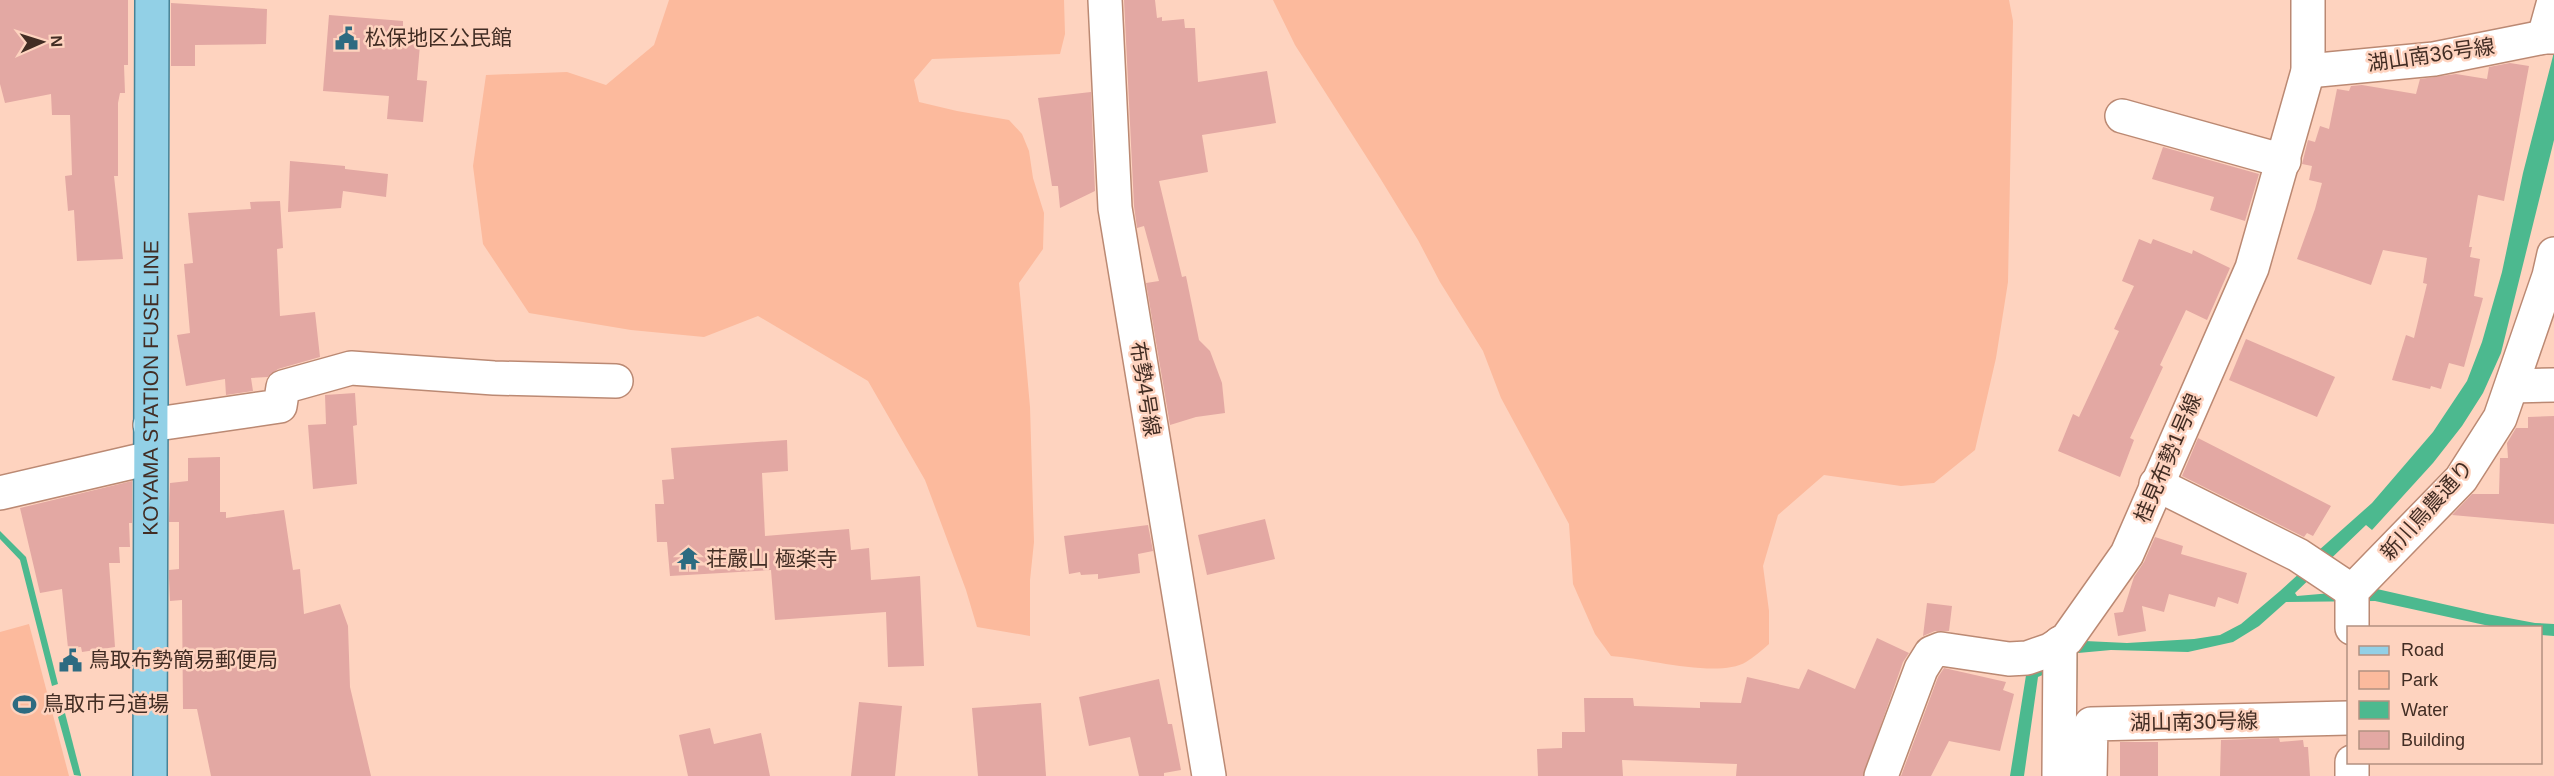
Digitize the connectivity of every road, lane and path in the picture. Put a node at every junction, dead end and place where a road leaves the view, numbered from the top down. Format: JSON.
{"nodes":[{"id":1,"x":152,"y":0,"type":"edge"},
{"id":2,"x":1105,"y":0,"type":"edge"},
{"id":3,"x":2308,"y":0,"type":"edge"},
{"id":4,"x":2554,"y":1,"type":"edge"},
{"id":5,"x":2549,"y":37,"type":"edge"},
{"id":6,"x":2308,"y":71,"type":"junction"},
{"id":7,"x":2122,"y":116,"type":"dead end"},
{"id":8,"x":2284,"y":161,"type":"junction"},
{"id":9,"x":2554,"y":254,"type":"edge"},
{"id":10,"x":616,"y":381,"type":"dead end"},
{"id":11,"x":2554,"y":385,"type":"edge"},
{"id":12,"x":2512,"y":386,"type":"junction"},
{"id":13,"x":150,"y":425,"type":"junction"},
{"id":14,"x":150,"y":458,"type":"junction"},
{"id":15,"x":2156,"y":484,"type":"junction"},
{"id":16,"x":0,"y":493,"type":"edge"},
{"id":17,"x":2352,"y":591,"type":"junction"},
{"id":18,"x":2352,"y":626,"type":"edge"},
{"id":19,"x":2060,"y":643,"type":"junction"},
{"id":20,"x":2347,"y":718,"type":"edge"},
{"id":21,"x":150,"y":776,"type":"edge"},
{"id":22,"x":1209,"y":776,"type":"edge"},
{"id":23,"x":1881,"y":776,"type":"edge"},
{"id":24,"x":2059,"y":776,"type":"edge"},
{"id":25,"x":2090,"y":776,"type":"edge"}],
"edges":[{"from":1,"to":13,"type":"main road","name":"KOYAMA STATION FUSE LINE"},
{"from":2,"to":22,"type":"street","name":"布勢4号線"},
{"from":3,"to":6,"type":"street","name":"桂見布勢1号線"},
{"from":4,"to":5,"type":"street"},
{"from":5,"to":6,"type":"street","name":"湖山南36号線"},
{"from":6,"to":8,"type":"street","name":"桂見布勢1号線"},
{"from":7,"to":8,"type":"street"},
{"from":8,"to":15,"type":"street","name":"桂見布勢1号線"},
{"from":9,"to":12,"type":"street","name":"新川鳥農通り"},
{"from":10,"to":13,"type":"street"},
{"from":11,"to":12,"type":"street"},
{"from":12,"to":17,"type":"street","name":"新川鳥農通り"},
{"from":13,"to":14,"type":"main road","name":"KOYAMA STATION FUSE LINE"},
{"from":14,"to":16,"type":"street"},
{"from":14,"to":21,"type":"main road","name":"KOYAMA STATION FUSE LINE"},
{"from":15,"to":17,"type":"street"},
{"from":15,"to":19,"type":"street","name":"桂見布勢1号線"},
{"from":17,"to":18,"type":"street"},
{"from":19,"to":23,"type":"street","name":"桂見布勢1号線"},
{"from":19,"to":24,"type":"street"},
{"from":20,"to":25,"type":"street","name":"湖山南30号線"}]}
